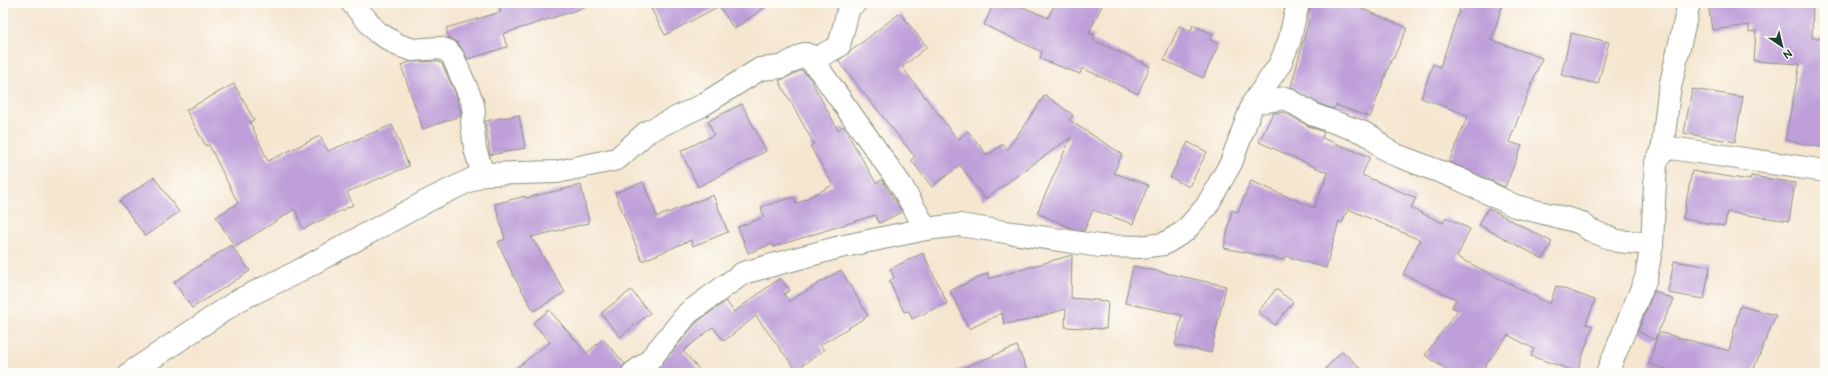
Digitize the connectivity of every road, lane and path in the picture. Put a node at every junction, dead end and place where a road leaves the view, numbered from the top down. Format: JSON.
{"nodes":[{"id":1,"x":352,"y":3,"type":"edge"},
{"id":2,"x":1298,"y":3,"type":"edge"},
{"id":3,"x":1689,"y":3,"type":"edge"},
{"id":4,"x":849,"y":4,"type":"edge"},
{"id":5,"x":805,"y":54,"type":"junction"},
{"id":6,"x":1253,"y":103,"type":"junction"},
{"id":7,"x":1662,"y":152,"type":"junction"},
{"id":8,"x":1825,"y":171,"type":"edge"},
{"id":9,"x":483,"y":174,"type":"junction"},
{"id":10,"x":926,"y":229,"type":"junction"},
{"id":11,"x":1652,"y":244,"type":"junction"},
{"id":12,"x":130,"y":373,"type":"edge"},
{"id":13,"x":633,"y":373,"type":"edge"},
{"id":14,"x":1607,"y":373,"type":"edge"}],
"edges":[{"from":1,"to":9,"type":"street"},
{"from":2,"to":6,"type":"street"},
{"from":3,"to":7,"type":"street"},
{"from":4,"to":5,"type":"street"},
{"from":5,"to":9,"type":"street"},
{"from":5,"to":10,"type":"street"},
{"from":6,"to":10,"type":"street"},
{"from":6,"to":11,"type":"street"},
{"from":7,"to":8,"type":"street"},
{"from":7,"to":11,"type":"street"},
{"from":9,"to":12,"type":"street"},
{"from":10,"to":13,"type":"street"},
{"from":11,"to":14,"type":"street"}]}
